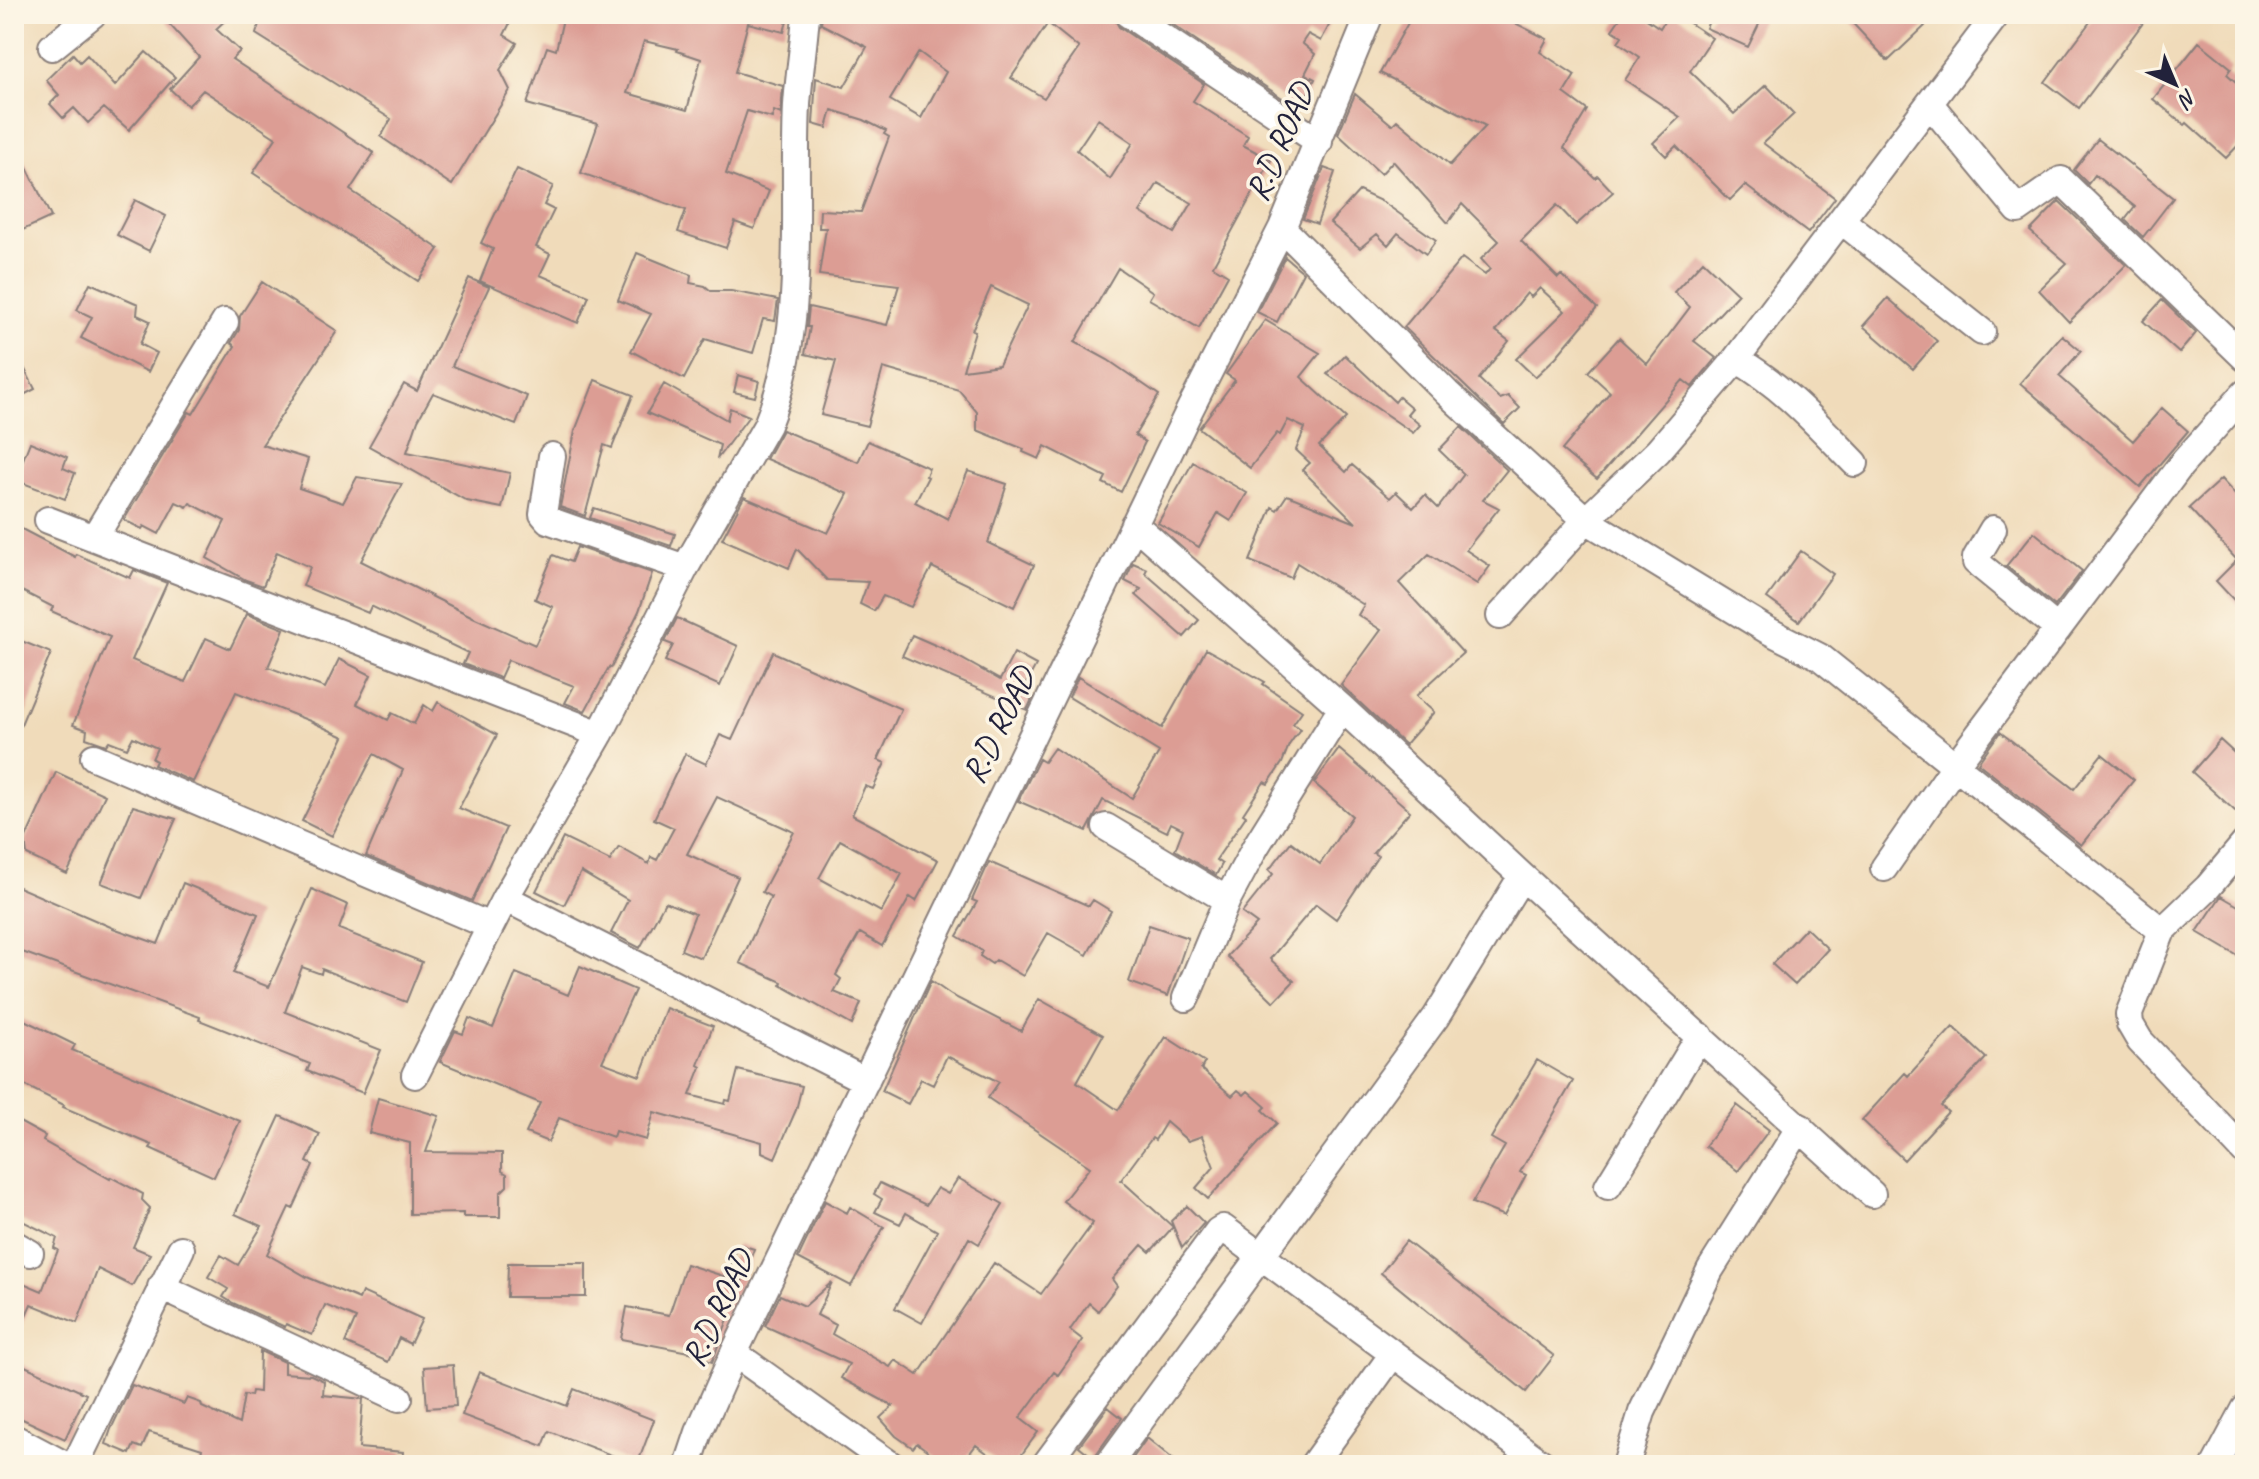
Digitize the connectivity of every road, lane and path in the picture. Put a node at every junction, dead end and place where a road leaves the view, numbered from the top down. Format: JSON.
{"nodes":[{"id":1,"x":93,"y":14,"type":"edge"},
{"id":2,"x":1128,"y":14,"type":"edge"},
{"id":3,"x":1370,"y":14,"type":"edge"},
{"id":4,"x":1997,"y":14,"type":"edge"},
{"id":5,"x":799,"y":16,"type":"edge"},
{"id":6,"x":52,"y":47,"type":"dead end"},
{"id":7,"x":1930,"y":104,"type":"junction"},
{"id":8,"x":1319,"y":142,"type":"junction"},
{"id":9,"x":1842,"y":221,"type":"junction"},
{"id":10,"x":1282,"y":228,"type":"junction"},
{"id":11,"x":225,"y":322,"type":"dead end"},
{"id":12,"x":1982,"y":332,"type":"dead end"},
{"id":13,"x":2245,"y":358,"type":"edge"},
{"id":14,"x":1736,"y":359,"type":"junction"},
{"id":15,"x":2245,"y":393,"type":"edge"},
{"id":16,"x":552,"y":456,"type":"dead end"},
{"id":17,"x":1855,"y":463,"type":"dead end"},
{"id":18,"x":48,"y":520,"type":"dead end"},
{"id":19,"x":1586,"y":520,"type":"junction"},
{"id":20,"x":1134,"y":524,"type":"junction"},
{"id":21,"x":1993,"y":529,"type":"dead end"},
{"id":22,"x":94,"y":538,"type":"junction"},
{"id":23,"x":685,"y":568,"type":"junction"},
{"id":24,"x":1500,"y":616,"type":"dead end"},
{"id":25,"x":2058,"y":629,"type":"junction"},
{"id":26,"x":1342,"y":708,"type":"junction"},
{"id":27,"x":600,"y":734,"type":"junction"},
{"id":28,"x":94,"y":757,"type":"dead end"},
{"id":29,"x":1955,"y":766,"type":"junction"},
{"id":30,"x":1106,"y":827,"type":"dead end"},
{"id":31,"x":2245,"y":843,"type":"edge"},
{"id":32,"x":1884,"y":868,"type":"dead end"},
{"id":33,"x":1522,"y":876,"type":"junction"},
{"id":34,"x":505,"y":898,"type":"junction"},
{"id":35,"x":1227,"y":900,"type":"junction"},
{"id":36,"x":490,"y":926,"type":"junction"},
{"id":37,"x":2162,"y":931,"type":"junction"},
{"id":38,"x":1186,"y":998,"type":"dead end"},
{"id":39,"x":1700,"y":1036,"type":"junction"},
{"id":40,"x":415,"y":1075,"type":"dead end"},
{"id":41,"x":866,"y":1081,"type":"junction"},
{"id":42,"x":1800,"y":1127,"type":"junction"},
{"id":43,"x":2245,"y":1152,"type":"edge"},
{"id":44,"x":1608,"y":1186,"type":"dead end"},
{"id":45,"x":1872,"y":1194,"type":"dead end"},
{"id":46,"x":181,"y":1249,"type":"dead end"},
{"id":47,"x":161,"y":1287,"type":"junction"},
{"id":48,"x":734,"y":1353,"type":"junction"},
{"id":49,"x":1393,"y":1354,"type":"junction"},
{"id":50,"x":399,"y":1398,"type":"dead end"},
{"id":51,"x":2245,"y":1409,"type":"edge"},
{"id":52,"x":14,"y":1438,"type":"edge"},
{"id":53,"x":65,"y":1465,"type":"edge"},
{"id":54,"x":75,"y":1465,"type":"edge"},
{"id":55,"x":688,"y":1465,"type":"edge"},
{"id":56,"x":891,"y":1465,"type":"edge"},
{"id":57,"x":1045,"y":1465,"type":"edge"},
{"id":58,"x":1108,"y":1465,"type":"edge"},
{"id":59,"x":1313,"y":1465,"type":"edge"},
{"id":60,"x":1544,"y":1465,"type":"edge"},
{"id":61,"x":1626,"y":1465,"type":"edge"},
{"id":62,"x":2215,"y":1465,"type":"edge"}],
"edges":[{"from":1,"to":6,"type":"street"},
{"from":2,"to":8,"type":"street"},
{"from":3,"to":8,"type":"street","name":"R.D ROAD"},
{"from":4,"to":7,"type":"street"},
{"from":5,"to":23,"type":"street"},
{"from":7,"to":9,"type":"street"},
{"from":7,"to":13,"type":"street"},
{"from":8,"to":10,"type":"street","name":"R.D ROAD"},
{"from":9,"to":12,"type":"street"},
{"from":9,"to":14,"type":"street"},
{"from":10,"to":19,"type":"street"},
{"from":10,"to":20,"type":"street","name":"R.D ROAD"},
{"from":11,"to":22,"type":"street"},
{"from":14,"to":17,"type":"street"},
{"from":14,"to":19,"type":"street"},
{"from":15,"to":25,"type":"street"},
{"from":16,"to":23,"type":"street"},
{"from":18,"to":22,"type":"street"},
{"from":19,"to":24,"type":"street"},
{"from":19,"to":29,"type":"street"},
{"from":20,"to":26,"type":"street"},
{"from":20,"to":41,"type":"street","name":"R.D ROAD"},
{"from":21,"to":25,"type":"street"},
{"from":22,"to":27,"type":"street"},
{"from":23,"to":27,"type":"street"},
{"from":25,"to":29,"type":"street"},
{"from":26,"to":33,"type":"street"},
{"from":26,"to":35,"type":"street"},
{"from":27,"to":34,"type":"street"},
{"from":28,"to":36,"type":"street"},
{"from":29,"to":32,"type":"street"},
{"from":29,"to":37,"type":"street"},
{"from":30,"to":35,"type":"street"},
{"from":31,"to":37,"type":"street"},
{"from":33,"to":39,"type":"street"},
{"from":33,"to":58,"type":"street"},
{"from":34,"to":36,"type":"street"},
{"from":34,"to":41,"type":"street"},
{"from":35,"to":38,"type":"street"},
{"from":36,"to":40,"type":"street"},
{"from":37,"to":43,"type":"street"},
{"from":39,"to":42,"type":"street"},
{"from":39,"to":44,"type":"street"},
{"from":41,"to":48,"type":"street","name":"R.D ROAD"},
{"from":42,"to":45,"type":"street"},
{"from":42,"to":61,"type":"street"},
{"from":46,"to":47,"type":"street"},
{"from":47,"to":50,"type":"street"},
{"from":47,"to":54,"type":"street"},
{"from":48,"to":55,"type":"street","name":"R.D ROAD"},
{"from":48,"to":56,"type":"street"},
{"from":49,"to":57,"type":"street"},
{"from":49,"to":59,"type":"street"},
{"from":49,"to":60,"type":"street"},
{"from":51,"to":62,"type":"street"},
{"from":52,"to":53,"type":"street"}]}
